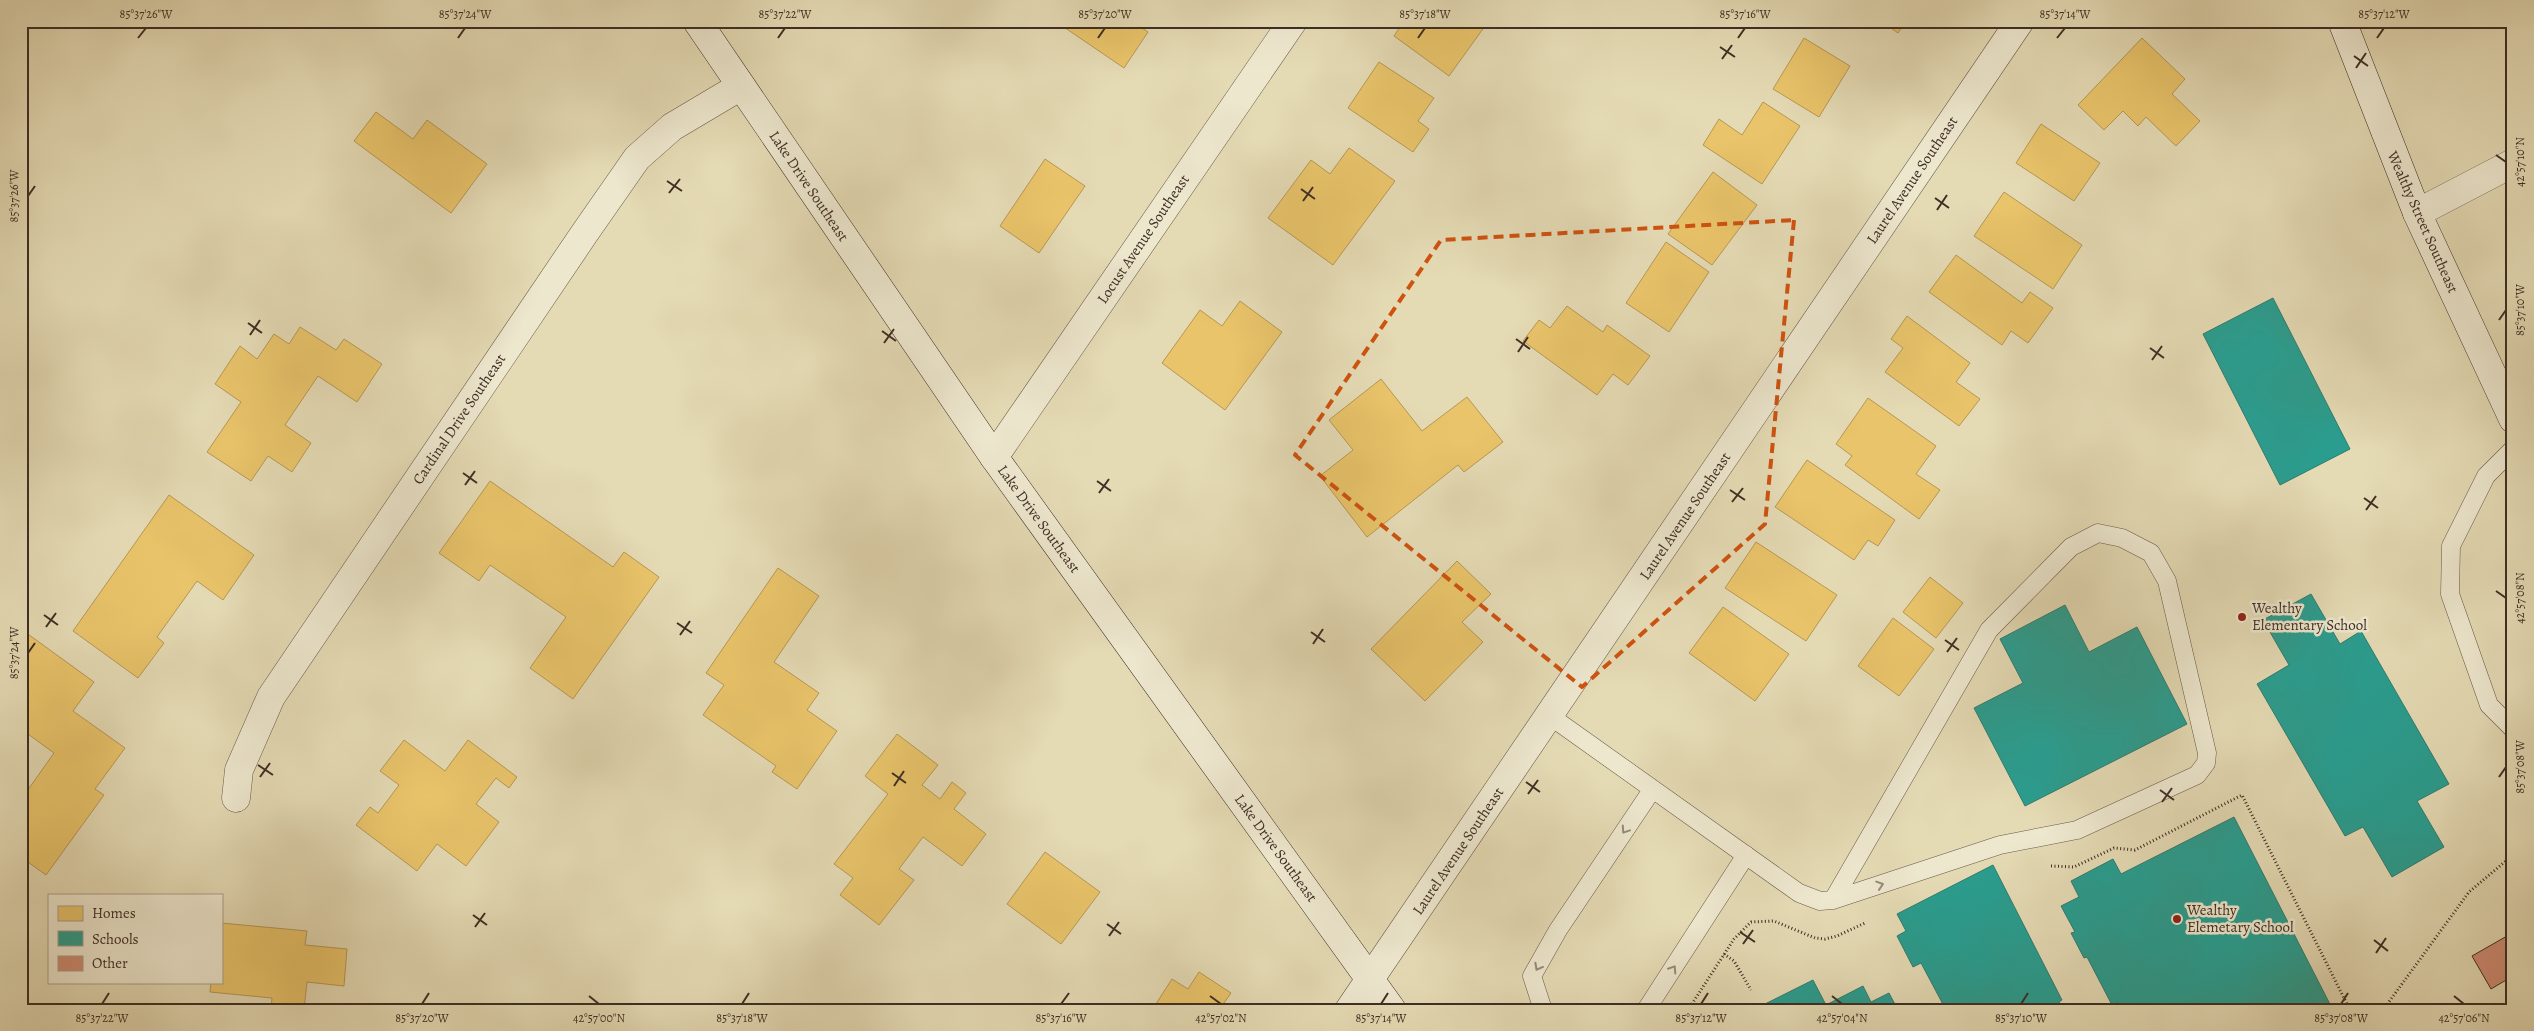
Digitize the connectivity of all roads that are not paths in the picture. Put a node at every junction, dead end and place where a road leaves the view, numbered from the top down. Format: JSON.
{"nodes":[{"id":1,"x":697,"y":21,"type":"edge"},
{"id":2,"x":1293,"y":21,"type":"edge"},
{"id":3,"x":2020,"y":21,"type":"edge"},
{"id":4,"x":2338,"y":25,"type":"edge"},
{"id":5,"x":740,"y":86,"type":"junction"},
{"id":6,"x":2513,"y":163,"type":"edge"},
{"id":7,"x":2417,"y":212,"type":"junction"},
{"id":8,"x":2513,"y":419,"type":"edge"},
{"id":9,"x":2513,"y":449,"type":"edge"},
{"id":10,"x":994,"y":457,"type":"junction"},
{"id":11,"x":1550,"y":716,"type":"junction"},
{"id":12,"x":2513,"y":729,"type":"edge"},
{"id":13,"x":1652,"y":790,"type":"junction"},
{"id":14,"x":236,"y":798,"type":"dead end"},
{"id":15,"x":1746,"y":855,"type":"junction"},
{"id":16,"x":1833,"y":900,"type":"junction"},
{"id":17,"x":1371,"y":980,"type":"junction"},
{"id":18,"x":1350,"y":1010,"type":"edge"},
{"id":19,"x":1392,"y":1010,"type":"edge"},
{"id":20,"x":1543,"y":1010,"type":"edge"},
{"id":21,"x":1646,"y":1010,"type":"edge"}],
"edges":[{"from":1,"to":5,"type":"street","name":"Lake Drive Southeast"},
{"from":2,"to":10,"type":"street","name":"Locust Avenue Southeast"},
{"from":3,"to":11,"type":"street","name":"Laurel Avenue Southeast"},
{"from":4,"to":7,"type":"street","name":"Wealthy Street Southeast"},
{"from":5,"to":10,"type":"street","name":"Lake Drive Southeast"},
{"from":5,"to":14,"type":"street","name":"Cardinal Drive Southeast"},
{"from":6,"to":7,"type":"street"},
{"from":7,"to":8,"type":"street","name":"Wealthy Street Southeast"},
{"from":9,"to":12,"type":"lane"},
{"from":10,"to":17,"type":"street","name":"Lake Drive Southeast"},
{"from":11,"to":13,"type":"lane"},
{"from":11,"to":17,"type":"street","name":"Laurel Avenue Southeast"},
{"from":13,"to":15,"type":"lane"},
{"from":13,"to":20,"type":"lane","one_way":true},
{"from":15,"to":16,"type":"lane"},
{"from":21,"to":15,"type":"lane","one_way":true},
{"from":16,"to":16,"type":"lane","one_way":true},
{"from":17,"to":18,"type":"street","name":"Laurel Avenue Southeast"},
{"from":17,"to":19,"type":"street","name":"Lake Drive Southeast"}]}
